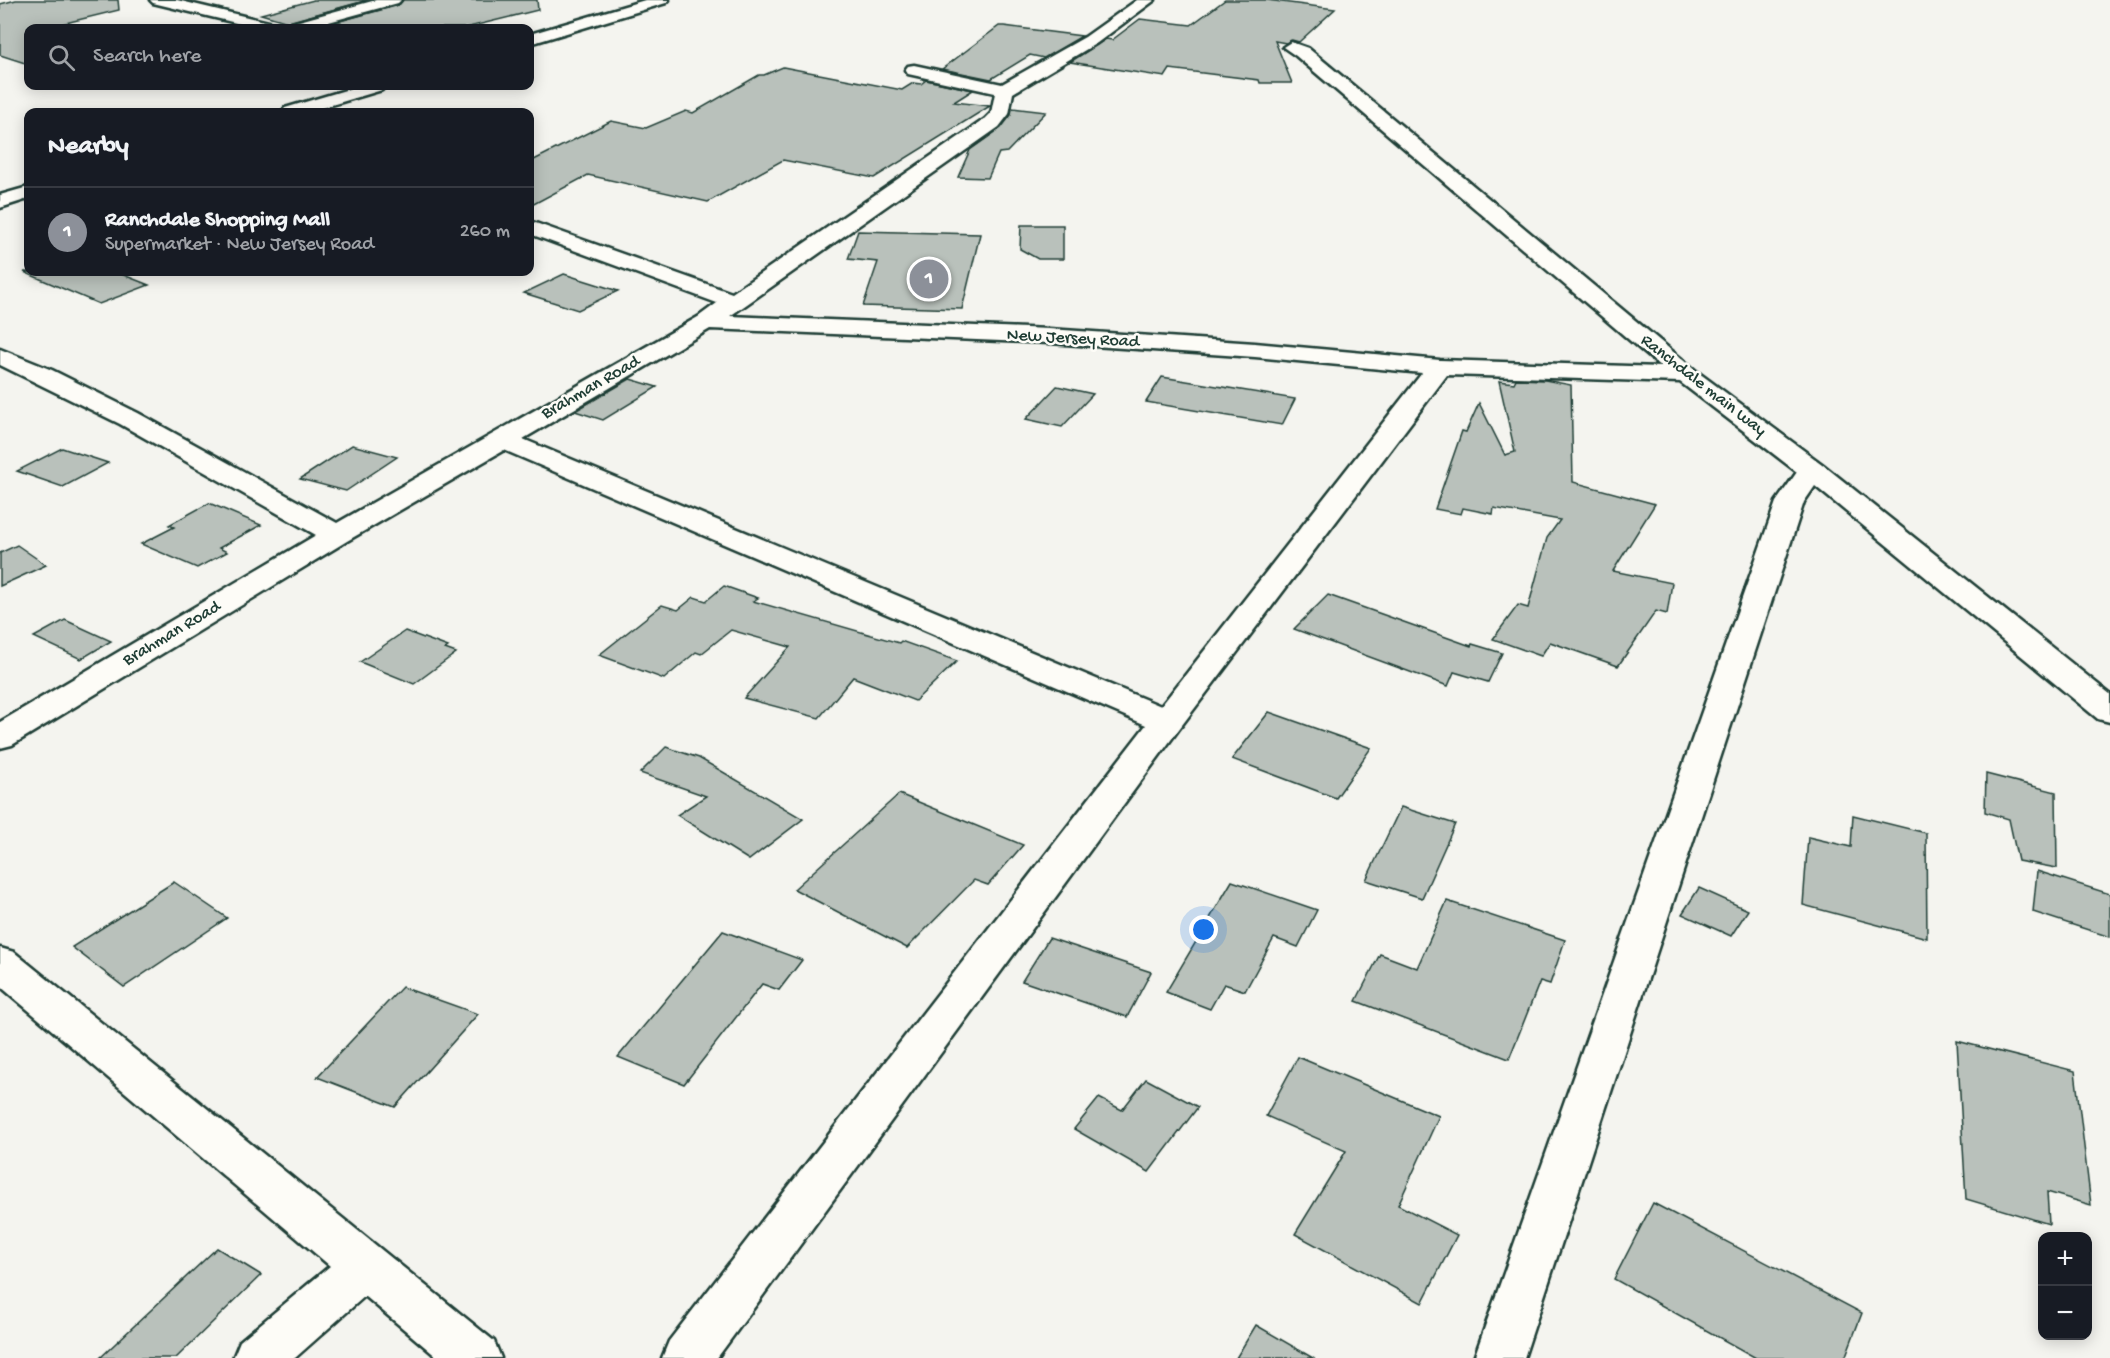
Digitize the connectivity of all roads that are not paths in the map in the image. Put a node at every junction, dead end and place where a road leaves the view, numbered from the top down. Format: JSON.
{"nodes":[{"id":1,"x":158,"y":0,"type":"edge"},
{"id":2,"x":393,"y":0,"type":"edge"},
{"id":3,"x":661,"y":0,"type":"edge"},
{"id":4,"x":1147,"y":0,"type":"edge"},
{"id":5,"x":258,"y":24,"type":"edge"},
{"id":6,"x":306,"y":24,"type":"edge"},
{"id":7,"x":534,"y":38,"type":"edge"},
{"id":8,"x":1296,"y":49,"type":"dead end"},
{"id":9,"x":914,"y":70,"type":"dead end"},
{"id":10,"x":363,"y":90,"type":"edge"},
{"id":11,"x":1005,"y":90,"type":"junction"},
{"id":12,"x":304,"y":108,"type":"edge"},
{"id":13,"x":24,"y":194,"type":"edge"},
{"id":14,"x":0,"y":201,"type":"edge"},
{"id":15,"x":534,"y":228,"type":"edge"},
{"id":16,"x":732,"y":301,"type":"junction"},
{"id":17,"x":706,"y":322,"type":"junction"},
{"id":18,"x":0,"y":356,"type":"edge"},
{"id":19,"x":1440,"y":367,"type":"junction"},
{"id":20,"x":1686,"y":375,"type":"junction"},
{"id":21,"x":501,"y":439,"type":"junction"},
{"id":22,"x":1812,"y":470,"type":"junction"},
{"id":23,"x":337,"y":535,"type":"junction"},
{"id":24,"x":2110,"y":711,"type":"edge"},
{"id":25,"x":1167,"y":721,"type":"junction"},
{"id":26,"x":0,"y":737,"type":"edge"},
{"id":27,"x":0,"y":963,"type":"edge"},
{"id":28,"x":365,"y":1266,"type":"junction"},
{"id":29,"x":258,"y":1358,"type":"edge"},
{"id":30,"x":476,"y":1358,"type":"edge"},
{"id":31,"x":687,"y":1358,"type":"edge"},
{"id":32,"x":1499,"y":1358,"type":"edge"}],
"edges":[{"from":1,"to":5,"type":"street"},
{"from":2,"to":6,"type":"street"},
{"from":3,"to":7,"type":"street"},
{"from":4,"to":11,"type":"street"},
{"from":8,"to":20,"type":"street","name":"Ranchdale main way"},
{"from":9,"to":11,"type":"street"},
{"from":10,"to":12,"type":"street"},
{"from":11,"to":16,"type":"street","name":"Brahman Road"},
{"from":13,"to":14,"type":"street"},
{"from":15,"to":16,"type":"street"},
{"from":16,"to":17,"type":"street","name":"Brahman Road"},
{"from":17,"to":19,"type":"street","name":"New Jersey Road"},
{"from":17,"to":21,"type":"street","name":"Brahman Road"},
{"from":18,"to":23,"type":"street"},
{"from":19,"to":20,"type":"street","name":"New Jersey Road"},
{"from":19,"to":25,"type":"street"},
{"from":20,"to":22,"type":"street","name":"Ranchdale main way"},
{"from":21,"to":23,"type":"street","name":"Brahman Road"},
{"from":21,"to":25,"type":"street"},
{"from":22,"to":24,"type":"street","name":"Ranchdale main way"},
{"from":22,"to":32,"type":"street"},
{"from":23,"to":26,"type":"street","name":"Brahman Road"},
{"from":25,"to":31,"type":"street"},
{"from":27,"to":28,"type":"street"},
{"from":28,"to":29,"type":"street"},
{"from":28,"to":30,"type":"street"}]}
